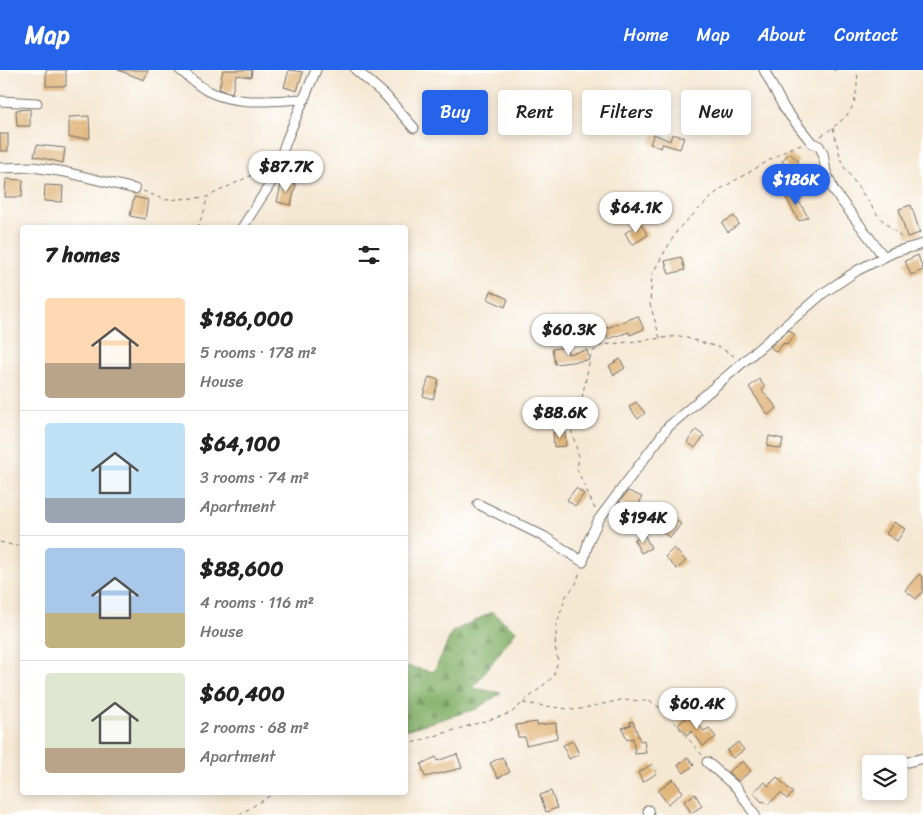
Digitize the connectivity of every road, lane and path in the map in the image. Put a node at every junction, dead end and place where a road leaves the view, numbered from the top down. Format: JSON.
{"nodes":[{"id":1,"x":180,"y":70,"type":"edge"},
{"id":2,"x":316,"y":70,"type":"edge"},
{"id":3,"x":356,"y":70,"type":"edge"},
{"id":4,"x":764,"y":70,"type":"edge"},
{"id":5,"x":858,"y":70,"type":"edge"},
{"id":6,"x":305,"y":99,"type":"junction"},
{"id":7,"x":0,"y":101,"type":"edge"},
{"id":8,"x":37,"y":103,"type":"dead end"},
{"id":9,"x":414,"y":128,"type":"dead end"},
{"id":10,"x":833,"y":128,"type":"junction"},
{"id":11,"x":812,"y":143,"type":"junction"},
{"id":12,"x":272,"y":152,"type":"dead end"},
{"id":13,"x":0,"y":168,"type":"edge"},
{"id":14,"x":135,"y":189,"type":"joint"},
{"id":15,"x":207,"y":197,"type":"junction"},
{"id":16,"x":198,"y":225,"type":"edge"},
{"id":17,"x":244,"y":225,"type":"edge"},
{"id":18,"x":923,"y":244,"type":"edge"},
{"id":19,"x":912,"y":247,"type":"junction"},
{"id":20,"x":884,"y":257,"type":"junction"},
{"id":21,"x":660,"y":338,"type":"junction"},
{"id":22,"x":741,"y":361,"type":"junction"},
{"id":23,"x":478,"y":504,"type":"dead end"},
{"id":24,"x":599,"y":519,"type":"junction"},
{"id":25,"x":0,"y":542,"type":"edge"},
{"id":26,"x":20,"y":544,"type":"edge"},
{"id":27,"x":583,"y":562,"type":"junction"},
{"id":28,"x":523,"y":703,"type":"junction"},
{"id":29,"x":408,"y":744,"type":"edge"},
{"id":30,"x":923,"y":758,"type":"edge"},
{"id":31,"x":707,"y":762,"type":"joint"},
{"id":32,"x":908,"y":762,"type":"dead end"},
{"id":33,"x":271,"y":795,"type":"edge"},
{"id":34,"x":239,"y":815,"type":"edge"},
{"id":35,"x":755,"y":815,"type":"edge"}],
"edges":[{"from":1,"to":6,"type":"street"},
{"from":2,"to":6,"type":"street"},
{"from":3,"to":9,"type":"street"},
{"from":4,"to":11,"type":"street"},
{"from":5,"to":10,"type":"path"},
{"from":6,"to":17,"type":"street"},
{"from":7,"to":8,"type":"street"},
{"from":10,"to":11,"type":"path"},
{"from":10,"to":19,"type":"path"},
{"from":11,"to":20,"type":"street"},
{"from":11,"to":21,"type":"path"},
{"from":12,"to":15,"type":"path"},
{"from":13,"to":14,"type":"street"},
{"from":14,"to":15,"type":"path"},
{"from":15,"to":16,"type":"path"},
{"from":18,"to":19,"type":"street"},
{"from":19,"to":20,"type":"street"},
{"from":20,"to":22,"type":"street"},
{"from":21,"to":22,"type":"path"},
{"from":21,"to":24,"type":"path"},
{"from":22,"to":24,"type":"street"},
{"from":23,"to":27,"type":"street"},
{"from":24,"to":27,"type":"street"},
{"from":25,"to":26,"type":"path"},
{"from":27,"to":28,"type":"path"},
{"from":28,"to":29,"type":"path"},
{"from":28,"to":31,"type":"path"},
{"from":30,"to":32,"type":"street"},
{"from":31,"to":35,"type":"street"},
{"from":33,"to":34,"type":"path"}]}
